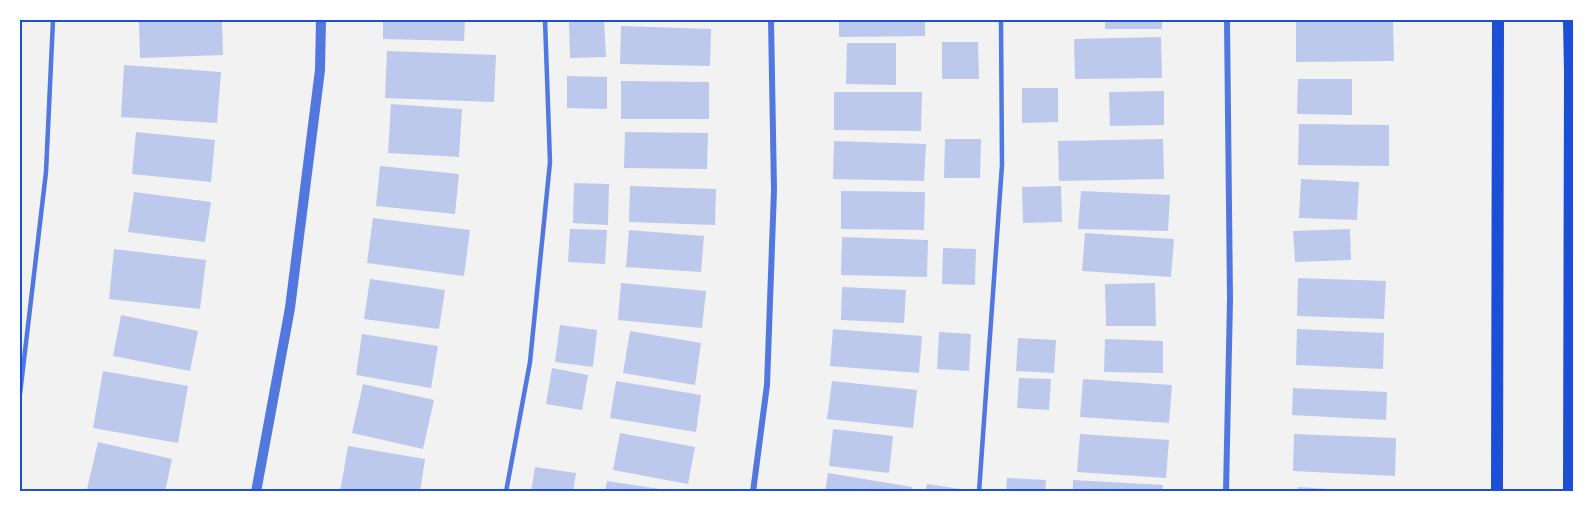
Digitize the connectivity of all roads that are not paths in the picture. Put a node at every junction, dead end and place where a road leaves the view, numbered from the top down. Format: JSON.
{"nodes":[{"id":1,"x":52,"y":20,"type":"edge"},
{"id":2,"x":321,"y":20,"type":"edge"},
{"id":3,"x":545,"y":20,"type":"edge"},
{"id":4,"x":771,"y":20,"type":"edge"},
{"id":5,"x":1001,"y":20,"type":"edge"},
{"id":6,"x":1227,"y":20,"type":"edge"},
{"id":7,"x":1498,"y":20,"type":"edge"},
{"id":8,"x":1569,"y":20,"type":"edge"},
{"id":9,"x":1572,"y":72,"type":"edge"},
{"id":10,"x":1571,"y":334,"type":"edge"},
{"id":11,"x":20,"y":394,"type":"edge"},
{"id":12,"x":256,"y":492,"type":"edge"},
{"id":13,"x":506,"y":492,"type":"edge"},
{"id":14,"x":753,"y":492,"type":"edge"},
{"id":15,"x":979,"y":492,"type":"edge"},
{"id":16,"x":1226,"y":492,"type":"edge"},
{"id":17,"x":1497,"y":492,"type":"edge"},
{"id":18,"x":1569,"y":492,"type":"edge"}],
"edges":[{"from":1,"to":11,"type":"lane"},
{"from":2,"to":12,"type":"street"},
{"from":3,"to":13,"type":"lane"},
{"from":4,"to":14,"type":"street"},
{"from":5,"to":15,"type":"lane"},
{"from":6,"to":16,"type":"street"},
{"from":7,"to":17,"type":"main road"},
{"from":8,"to":9,"type":"main road"},
{"from":9,"to":10,"type":"main road"},
{"from":10,"to":18,"type":"main road"}]}
